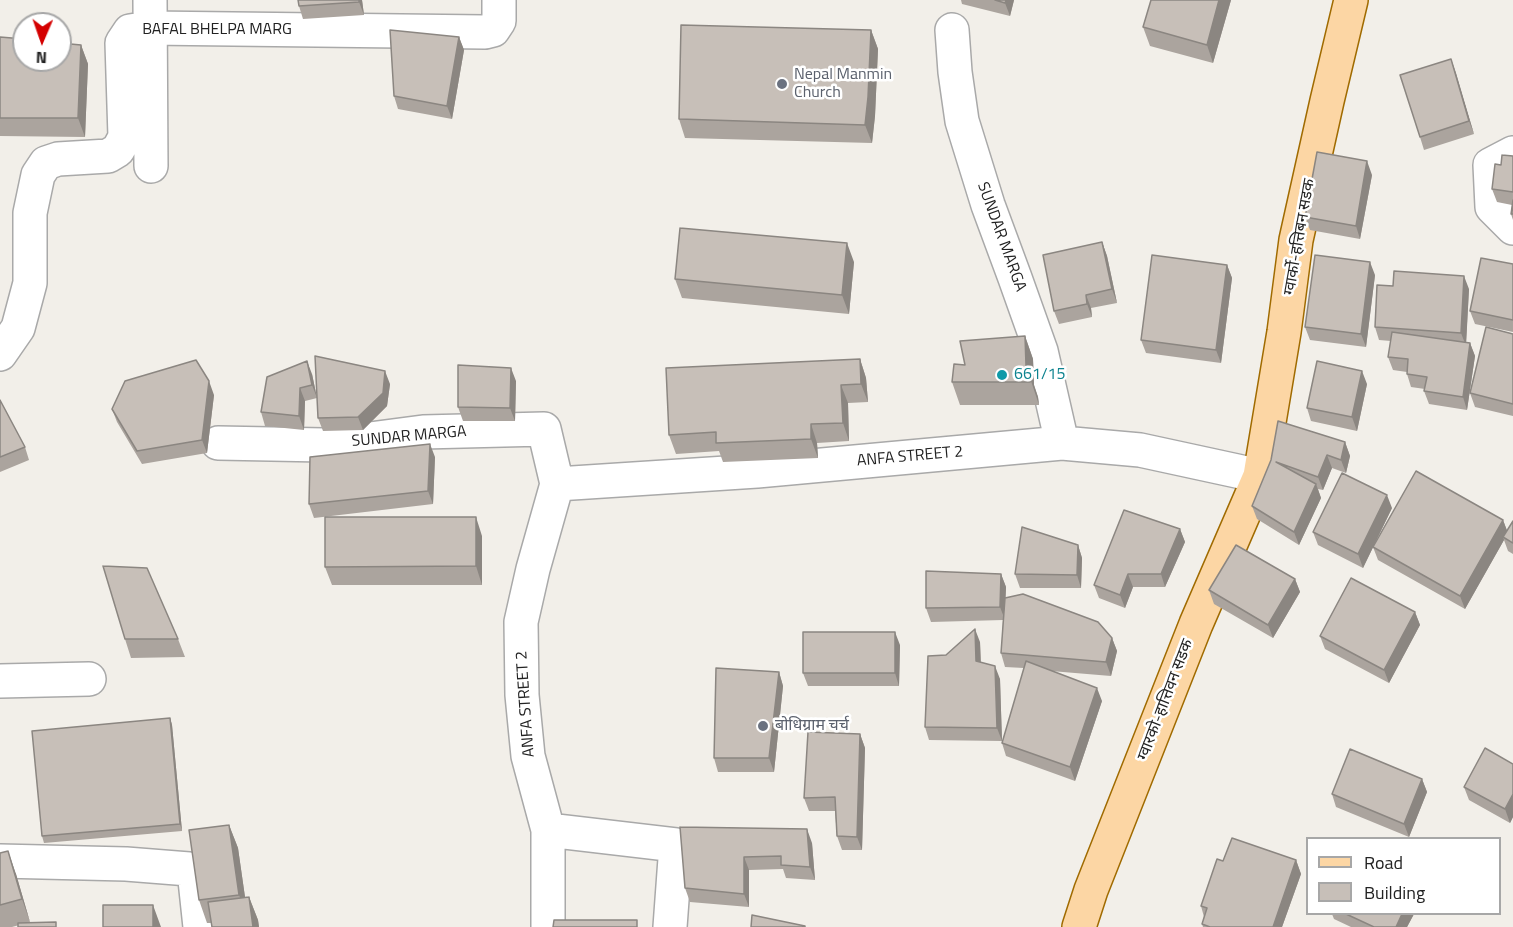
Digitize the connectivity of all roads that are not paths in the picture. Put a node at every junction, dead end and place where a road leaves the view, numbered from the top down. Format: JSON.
{"nodes":[{"id":1,"x":499,"y":0,"type":"edge"},
{"id":2,"x":1351,"y":0,"type":"edge"},
{"id":3,"x":149,"y":14,"type":"edge"},
{"id":4,"x":952,"y":30,"type":"dead end"},
{"id":5,"x":1513,"y":153,"type":"edge"},
{"id":6,"x":151,"y":166,"type":"dead end"},
{"id":7,"x":1513,"y":228,"type":"edge"},
{"id":8,"x":0,"y":354,"type":"edge"},
{"id":9,"x":218,"y":442,"type":"dead end"},
{"id":10,"x":1062,"y":443,"type":"junction"},
{"id":11,"x":1260,"y":476,"type":"junction"},
{"id":12,"x":557,"y":484,"type":"junction"},
{"id":13,"x":89,"y":679,"type":"dead end"},
{"id":14,"x":0,"y":681,"type":"edge"},
{"id":15,"x":548,"y":830,"type":"junction"},
{"id":16,"x":0,"y":861,"type":"edge"},
{"id":17,"x":200,"y":927,"type":"edge"},
{"id":18,"x":548,"y":927,"type":"edge"},
{"id":19,"x":670,"y":927,"type":"edge"},
{"id":20,"x":1079,"y":927,"type":"edge"}],
"edges":[{"from":1,"to":3,"type":"street","name":"BAFAL BHELPA MARG"},
{"from":2,"to":11,"type":"main road","name":"ग्वार्को-हत्तिबन सडक"},
{"from":3,"to":6,"type":"street"},
{"from":3,"to":8,"type":"street","name":"BAFAL BHELPA MARG"},
{"from":4,"to":10,"type":"street","name":"SUNDAR MARGA"},
{"from":5,"to":7,"type":"street"},
{"from":9,"to":12,"type":"street","name":"SUNDAR MARGA"},
{"from":10,"to":11,"type":"street","name":"ANFA STREET 2"},
{"from":10,"to":12,"type":"street","name":"ANFA STREET 2"},
{"from":11,"to":20,"type":"main road","name":"ग्वारको-हात्तिवन सडक"},
{"from":12,"to":15,"type":"street","name":"ANFA STREET 2"},
{"from":13,"to":14,"type":"street"},
{"from":15,"to":18,"type":"street","name":"ANFA STREET 2"},
{"from":15,"to":19,"type":"street"},
{"from":16,"to":17,"type":"street"}]}
